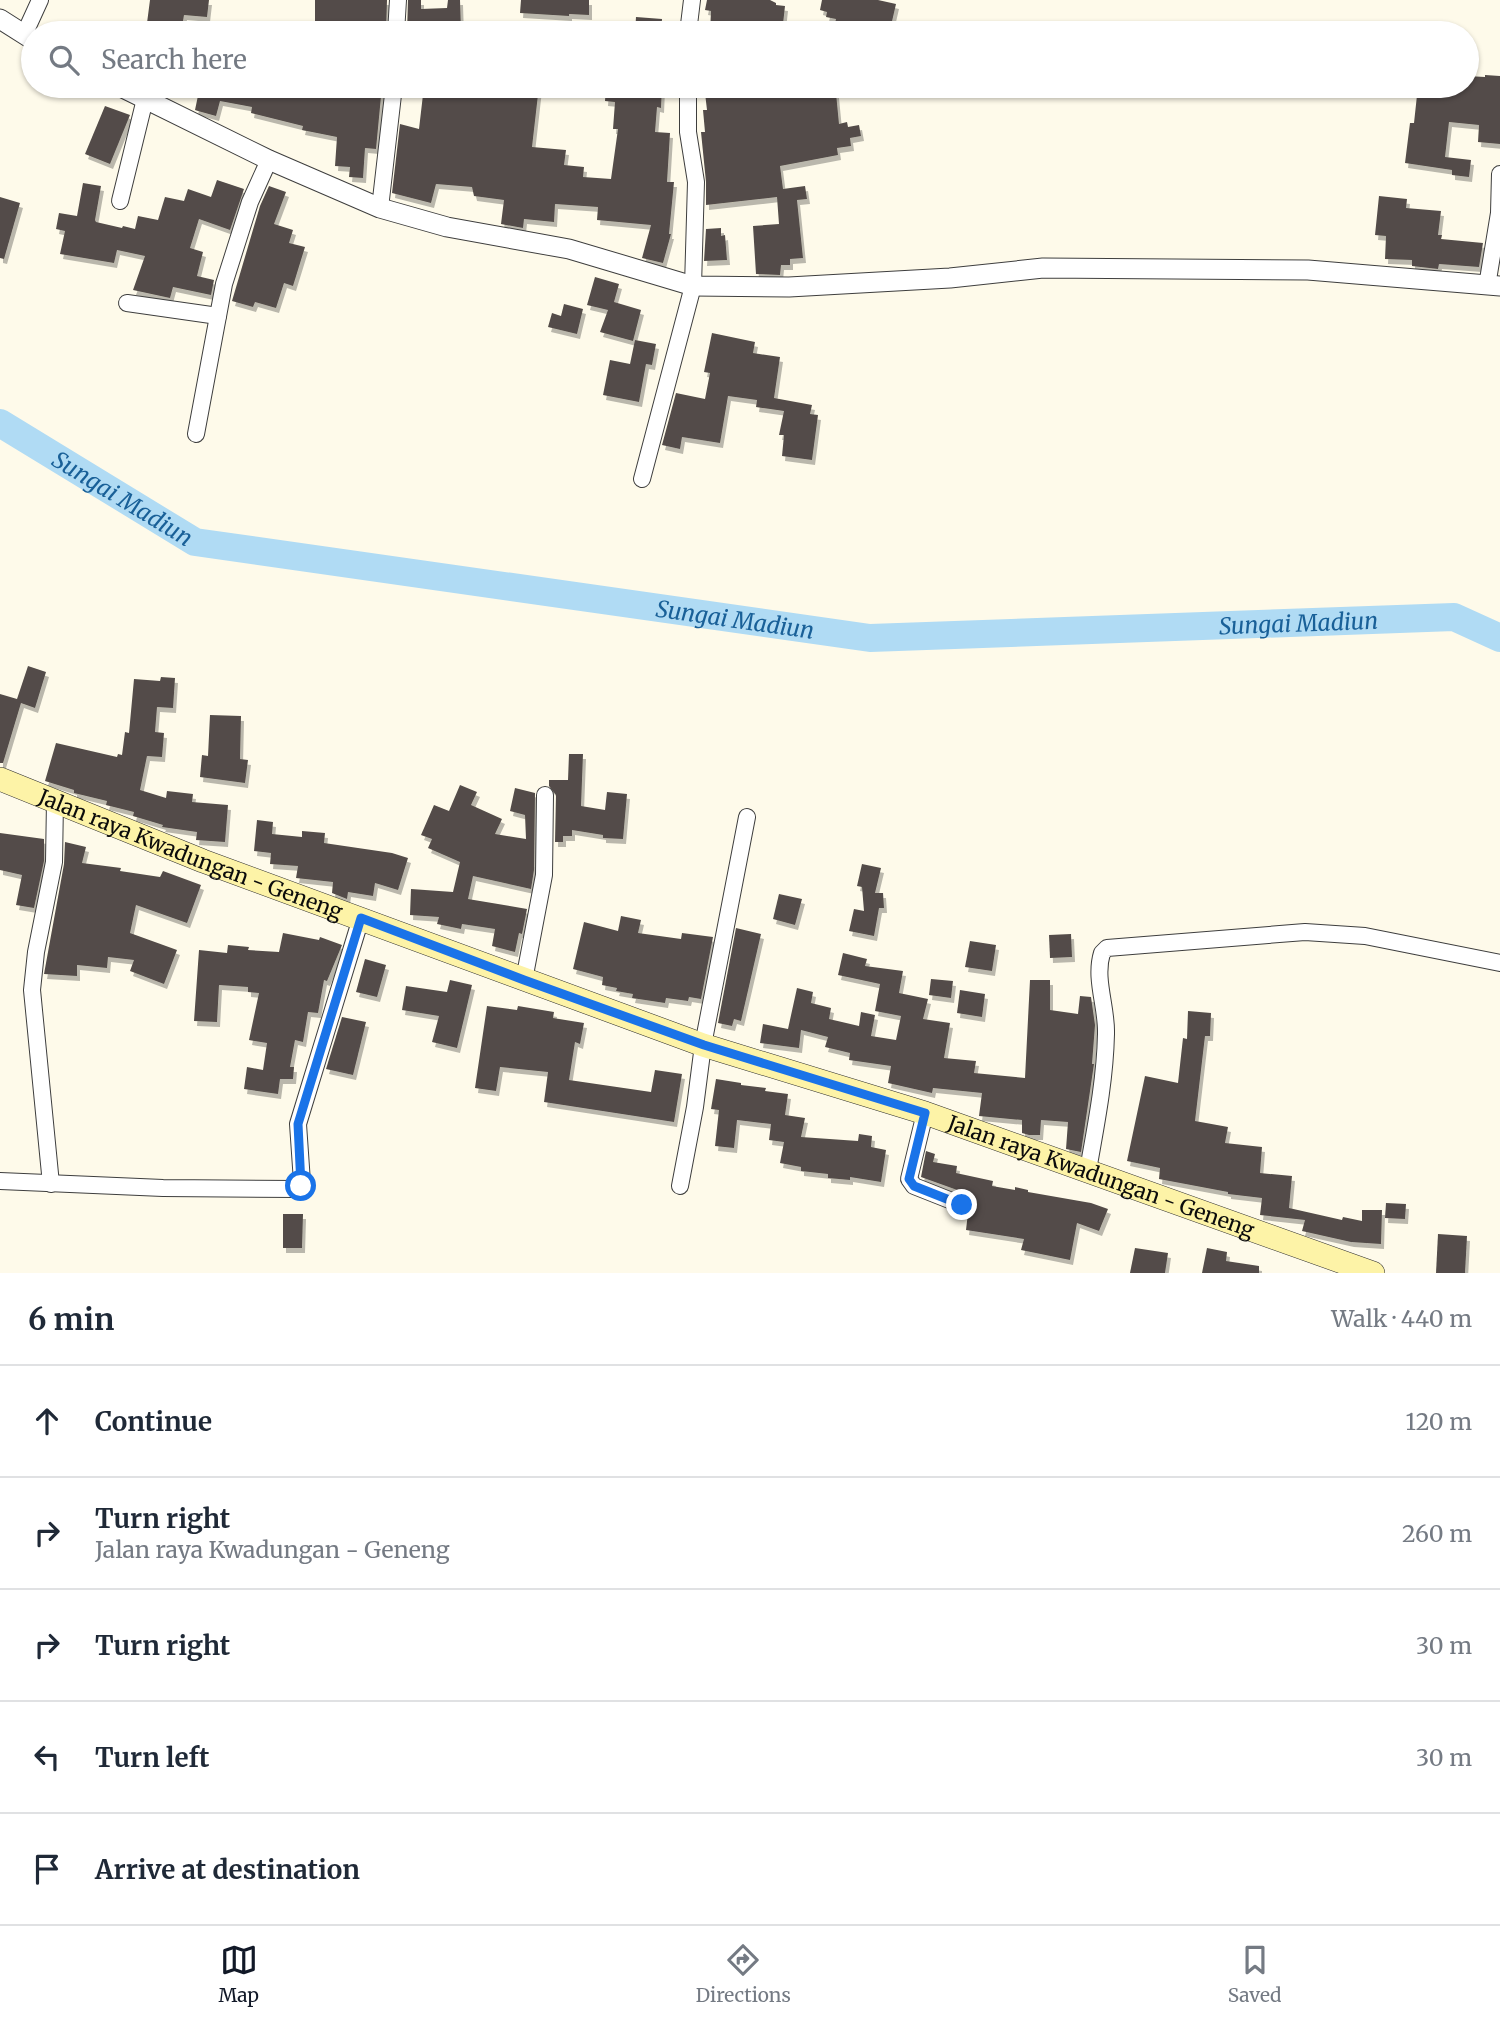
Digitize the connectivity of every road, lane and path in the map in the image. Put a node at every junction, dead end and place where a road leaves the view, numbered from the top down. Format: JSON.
{"nodes":[{"id":1,"x":40,"y":0,"type":"edge"},
{"id":2,"x":398,"y":0,"type":"edge"},
{"id":3,"x":692,"y":0,"type":"edge"},
{"id":4,"x":0,"y":19,"type":"edge"},
{"id":5,"x":34,"y":21,"type":"edge"},
{"id":6,"x":397,"y":21,"type":"edge"},
{"id":7,"x":689,"y":21,"type":"edge"},
{"id":8,"x":21,"y":33,"type":"edge"},
{"id":9,"x":393,"y":98,"type":"edge"},
{"id":10,"x":688,"y":98,"type":"edge"},
{"id":11,"x":145,"y":99,"type":"joint"},
{"id":12,"x":269,"y":160,"type":"junction"},
{"id":13,"x":1500,"y":174,"type":"edge"},
{"id":14,"x":120,"y":201,"type":"dead end"},
{"id":15,"x":380,"y":208,"type":"junction"},
{"id":16,"x":693,"y":286,"type":"junction"},
{"id":17,"x":1493,"y":286,"type":"edge"},
{"id":18,"x":127,"y":303,"type":"dead end"},
{"id":19,"x":218,"y":316,"type":"junction"},
{"id":20,"x":196,"y":434,"type":"dead end"},
{"id":21,"x":642,"y":480,"type":"dead end"},
{"id":22,"x":0,"y":779,"type":"edge"},
{"id":23,"x":545,"y":794,"type":"dead end"},
{"id":24,"x":55,"y":801,"type":"junction"},
{"id":25,"x":747,"y":817,"type":"dead end"},
{"id":26,"x":361,"y":918,"type":"junction"},
{"id":27,"x":1500,"y":963,"type":"edge"},
{"id":28,"x":524,"y":980,"type":"junction"},
{"id":29,"x":704,"y":1045,"type":"junction"},
{"id":30,"x":925,"y":1113,"type":"junction"},
{"id":31,"x":1088,"y":1170,"type":"junction"},
{"id":32,"x":0,"y":1181,"type":"edge"},
{"id":33,"x":51,"y":1184,"type":"junction"},
{"id":34,"x":680,"y":1186,"type":"dead end"},
{"id":35,"x":962,"y":1205,"type":"dead end"},
{"id":36,"x":1373,"y":1273,"type":"edge"}],
"edges":[{"from":1,"to":5,"type":"street"},
{"from":2,"to":6,"type":"street"},
{"from":3,"to":7,"type":"street"},
{"from":4,"to":8,"type":"street"},
{"from":9,"to":15,"type":"street"},
{"from":10,"to":16,"type":"street"},
{"from":11,"to":12,"type":"street"},
{"from":11,"to":14,"type":"street"},
{"from":12,"to":15,"type":"street"},
{"from":12,"to":19,"type":"street"},
{"from":13,"to":17,"type":"street"},
{"from":15,"to":16,"type":"street"},
{"from":16,"to":17,"type":"street"},
{"from":16,"to":21,"type":"street"},
{"from":18,"to":19,"type":"street"},
{"from":19,"to":20,"type":"street"},
{"from":22,"to":24,"type":"main road","name":"Jalan raya Kwadungan - Geneng"},
{"from":23,"to":28,"type":"street"},
{"from":24,"to":26,"type":"main road","name":"Jalan raya Kwadungan - Geneng"},
{"from":24,"to":33,"type":"street"},
{"from":25,"to":29,"type":"street"},
{"from":26,"to":28,"type":"main road","name":"Jalan raya Kwadungan - Geneng"},
{"from":26,"to":33,"type":"street"},
{"from":27,"to":31,"type":"street"},
{"from":28,"to":29,"type":"main road","name":"Jalan raya Kwadungan - Geneng"},
{"from":29,"to":30,"type":"main road","name":"Jalan raya Kwadungan - Geneng"},
{"from":29,"to":34,"type":"street"},
{"from":30,"to":31,"type":"main road","name":"Jalan raya Kwadungan - Geneng"},
{"from":30,"to":35,"type":"street"},
{"from":31,"to":36,"type":"main road","name":"Jalan raya Kwadungan - Geneng"},
{"from":32,"to":33,"type":"street"}]}
